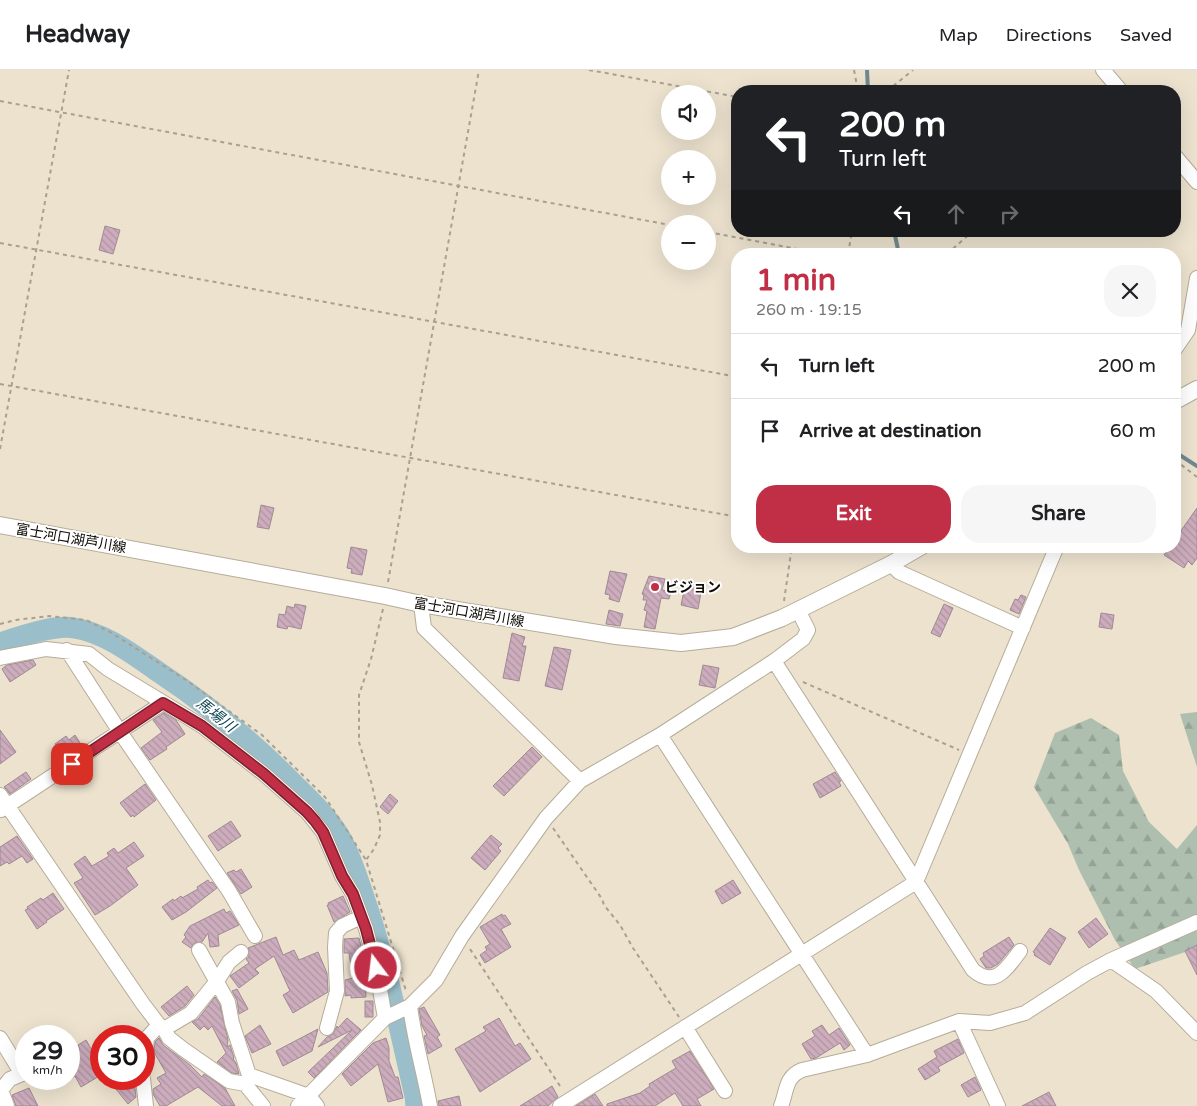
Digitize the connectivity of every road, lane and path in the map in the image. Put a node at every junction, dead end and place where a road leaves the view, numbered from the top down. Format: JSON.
{"nodes":[{"id":1,"x":69,"y":70,"type":"edge"},
{"id":2,"x":479,"y":70,"type":"edge"},
{"id":3,"x":589,"y":70,"type":"edge"},
{"id":4,"x":854,"y":70,"type":"edge"},
{"id":5,"x":913,"y":70,"type":"edge"},
{"id":6,"x":1103,"y":70,"type":"edge"},
{"id":7,"x":857,"y":85,"type":"edge"},
{"id":8,"x":894,"y":85,"type":"edge"},
{"id":9,"x":1116,"y":85,"type":"edge"},
{"id":10,"x":731,"y":96,"type":"edge"},
{"id":11,"x":0,"y":101,"type":"edge"},
{"id":12,"x":62,"y":112,"type":"junction"},
{"id":13,"x":1181,"y":163,"type":"edge"},
{"id":14,"x":1197,"y":182,"type":"edge"},
{"id":15,"x":458,"y":186,"type":"junction"},
{"id":16,"x":661,"y":223,"type":"edge"},
{"id":17,"x":716,"y":234,"type":"edge"},
{"id":18,"x":731,"y":236,"type":"edge"},
{"id":19,"x":734,"y":237,"type":"edge"},
{"id":20,"x":965,"y":237,"type":"edge"},
{"id":21,"x":0,"y":243,"type":"edge"},
{"id":22,"x":792,"y":248,"type":"edge"},
{"id":23,"x":954,"y":248,"type":"edge"},
{"id":24,"x":36,"y":249,"type":"junction"},
{"id":25,"x":1197,"y":278,"type":"edge"},
{"id":26,"x":434,"y":322,"type":"junction"},
{"id":27,"x":1193,"y":329,"type":"edge"},
{"id":28,"x":1181,"y":342,"type":"edge"},
{"id":29,"x":731,"y":376,"type":"edge"},
{"id":30,"x":0,"y":384,"type":"edge"},
{"id":31,"x":12,"y":386,"type":"junction"},
{"id":32,"x":1197,"y":389,"type":"edge"},
{"id":33,"x":1181,"y":398,"type":"edge"},
{"id":34,"x":0,"y":449,"type":"edge"},
{"id":35,"x":409,"y":458,"type":"junction"},
{"id":36,"x":1181,"y":464,"type":"edge"},
{"id":37,"x":1197,"y":476,"type":"edge"},
{"id":38,"x":731,"y":516,"type":"edge"},
{"id":39,"x":0,"y":525,"type":"edge"},
{"id":40,"x":791,"y":553,"type":"edge"},
{"id":41,"x":910,"y":553,"type":"edge"},
{"id":42,"x":1054,"y":553,"type":"edge"},
{"id":43,"x":891,"y":564,"type":"junction"},
{"id":44,"x":385,"y":596,"type":"junction"},
{"id":45,"x":421,"y":604,"type":"junction"},
{"id":46,"x":798,"y":610,"type":"junction"},
{"id":47,"x":782,"y":618,"type":"junction"},
{"id":48,"x":0,"y":624,"type":"edge"},
{"id":49,"x":1023,"y":628,"type":"junction"},
{"id":50,"x":67,"y":650,"type":"junction"},
{"id":51,"x":0,"y":658,"type":"edge"},
{"id":52,"x":774,"y":662,"type":"junction"},
{"id":53,"x":801,"y":681,"type":"dead end"},
{"id":54,"x":163,"y":703,"type":"junction"},
{"id":55,"x":120,"y":732,"type":"junction"},
{"id":56,"x":660,"y":735,"type":"junction"},
{"id":57,"x":970,"y":756,"type":"junction"},
{"id":58,"x":580,"y":781,"type":"junction"},
{"id":59,"x":2,"y":804,"type":"edge"},
{"id":60,"x":546,"y":818,"type":"junction"},
{"id":61,"x":366,"y":860,"type":"junction"},
{"id":62,"x":916,"y":882,"type":"junction"},
{"id":63,"x":361,"y":917,"type":"junction"},
{"id":64,"x":1197,"y":922,"type":"edge"},
{"id":65,"x":255,"y":936,"type":"dead end"},
{"id":66,"x":462,"y":936,"type":"junction"},
{"id":67,"x":198,"y":950,"type":"dead end"},
{"id":68,"x":241,"y":952,"type":"dead end"},
{"id":69,"x":1020,"y":952,"type":"dead end"},
{"id":70,"x":802,"y":953,"type":"junction"},
{"id":71,"x":1111,"y":960,"type":"junction"},
{"id":72,"x":217,"y":981,"type":"junction"},
{"id":73,"x":408,"y":1007,"type":"junction"},
{"id":74,"x":385,"y":1018,"type":"junction"},
{"id":75,"x":959,"y":1021,"type":"junction"},
{"id":76,"x":162,"y":1027,"type":"junction"},
{"id":77,"x":685,"y":1027,"type":"junction"},
{"id":78,"x":327,"y":1028,"type":"dead end"},
{"id":79,"x":155,"y":1032,"type":"edge"},
{"id":80,"x":1197,"y":1033,"type":"edge"},
{"id":81,"x":0,"y":1038,"type":"edge"},
{"id":82,"x":866,"y":1055,"type":"junction"},
{"id":83,"x":247,"y":1079,"type":"junction"},
{"id":84,"x":144,"y":1090,"type":"edge"},
{"id":85,"x":726,"y":1091,"type":"dead end"},
{"id":86,"x":313,"y":1101,"type":"edge"},
{"id":87,"x":564,"y":1103,"type":"edge"},
{"id":88,"x":7,"y":1106,"type":"edge"},
{"id":89,"x":146,"y":1106,"type":"edge"},
{"id":90,"x":263,"y":1106,"type":"edge"},
{"id":91,"x":298,"y":1106,"type":"edge"},
{"id":92,"x":430,"y":1106,"type":"edge"},
{"id":93,"x":782,"y":1106,"type":"edge"},
{"id":94,"x":998,"y":1106,"type":"edge"}],
"edges":[{"from":1,"to":12,"type":"path"},
{"from":2,"to":15,"type":"path"},
{"from":3,"to":10,"type":"path"},
{"from":4,"to":7,"type":"path"},
{"from":5,"to":8,"type":"path"},
{"from":6,"to":9,"type":"street"},
{"from":11,"to":12,"type":"path"},
{"from":12,"to":15,"type":"path"},
{"from":12,"to":24,"type":"path"},
{"from":13,"to":14,"type":"street"},
{"from":15,"to":16,"type":"path"},
{"from":15,"to":26,"type":"path"},
{"from":17,"to":18,"type":"path"},
{"from":19,"to":22,"type":"path"},
{"from":20,"to":23,"type":"path"},
{"from":21,"to":24,"type":"path"},
{"from":24,"to":26,"type":"path"},
{"from":24,"to":31,"type":"path"},
{"from":25,"to":27,"type":"street"},
{"from":26,"to":29,"type":"path"},
{"from":26,"to":35,"type":"path"},
{"from":27,"to":28,"type":"street"},
{"from":30,"to":31,"type":"path"},
{"from":31,"to":34,"type":"path"},
{"from":31,"to":35,"type":"path"},
{"from":32,"to":33,"type":"main road"},
{"from":35,"to":38,"type":"path"},
{"from":35,"to":44,"type":"path"},
{"from":36,"to":37,"type":"path"},
{"from":39,"to":44,"type":"main road","name":"富士河口湖芦川線"},
{"from":40,"to":47,"type":"path"},
{"from":41,"to":43,"type":"main road","name":"富士河口湖芦川線"},
{"from":42,"to":49,"type":"street"},
{"from":43,"to":46,"type":"main road","name":"富士河口湖芦川線"},
{"from":43,"to":49,"type":"street"},
{"from":44,"to":45,"type":"main road","name":"富士河口湖芦川線"},
{"from":44,"to":61,"type":"path"},
{"from":45,"to":47,"type":"main road","name":"富士河口湖芦川線"},
{"from":45,"to":58,"type":"street"},
{"from":46,"to":47,"type":"main road","name":"富士河口湖芦川線"},
{"from":46,"to":52,"type":"street"},
{"from":48,"to":61,"type":"path"},
{"from":49,"to":57,"type":"street"},
{"from":50,"to":51,"type":"street"},
{"from":50,"to":54,"type":"street"},
{"from":50,"to":55,"type":"street"},
{"from":52,"to":56,"type":"street"},
{"from":52,"to":62,"type":"street"},
{"from":53,"to":57,"type":"path"},
{"from":54,"to":55,"type":"street"},
{"from":54,"to":63,"type":"street"},
{"from":55,"to":59,"type":"street"},
{"from":55,"to":65,"type":"street"},
{"from":56,"to":58,"type":"street"},
{"from":56,"to":70,"type":"street"},
{"from":57,"to":62,"type":"street"},
{"from":58,"to":60,"type":"street"},
{"from":59,"to":76,"type":"street"},
{"from":60,"to":66,"type":"street"},
{"from":60,"to":77,"type":"path"},
{"from":61,"to":73,"type":"path"},
{"from":62,"to":69,"type":"street"},
{"from":62,"to":70,"type":"street"},
{"from":63,"to":74,"type":"street"},
{"from":63,"to":78,"type":"street"},
{"from":64,"to":71,"type":"street"},
{"from":66,"to":73,"type":"street"},
{"from":66,"to":87,"type":"path"},
{"from":67,"to":72,"type":"street"},
{"from":68,"to":72,"type":"street"},
{"from":70,"to":77,"type":"street"},
{"from":70,"to":82,"type":"street"},
{"from":71,"to":75,"type":"street"},
{"from":71,"to":80,"type":"street"},
{"from":72,"to":76,"type":"street"},
{"from":72,"to":83,"type":"street"},
{"from":73,"to":74,"type":"street"},
{"from":73,"to":92,"type":"street"},
{"from":74,"to":86,"type":"street"},
{"from":75,"to":82,"type":"street"},
{"from":75,"to":94,"type":"street"},
{"from":76,"to":79,"type":"street"},
{"from":76,"to":83,"type":"street"},
{"from":77,"to":85,"type":"street"},
{"from":77,"to":87,"type":"street"},
{"from":81,"to":88,"type":"street"},
{"from":82,"to":93,"type":"street"},
{"from":83,"to":86,"type":"street"},
{"from":83,"to":90,"type":"street"},
{"from":84,"to":89,"type":"street"},
{"from":86,"to":91,"type":"street"}]}
